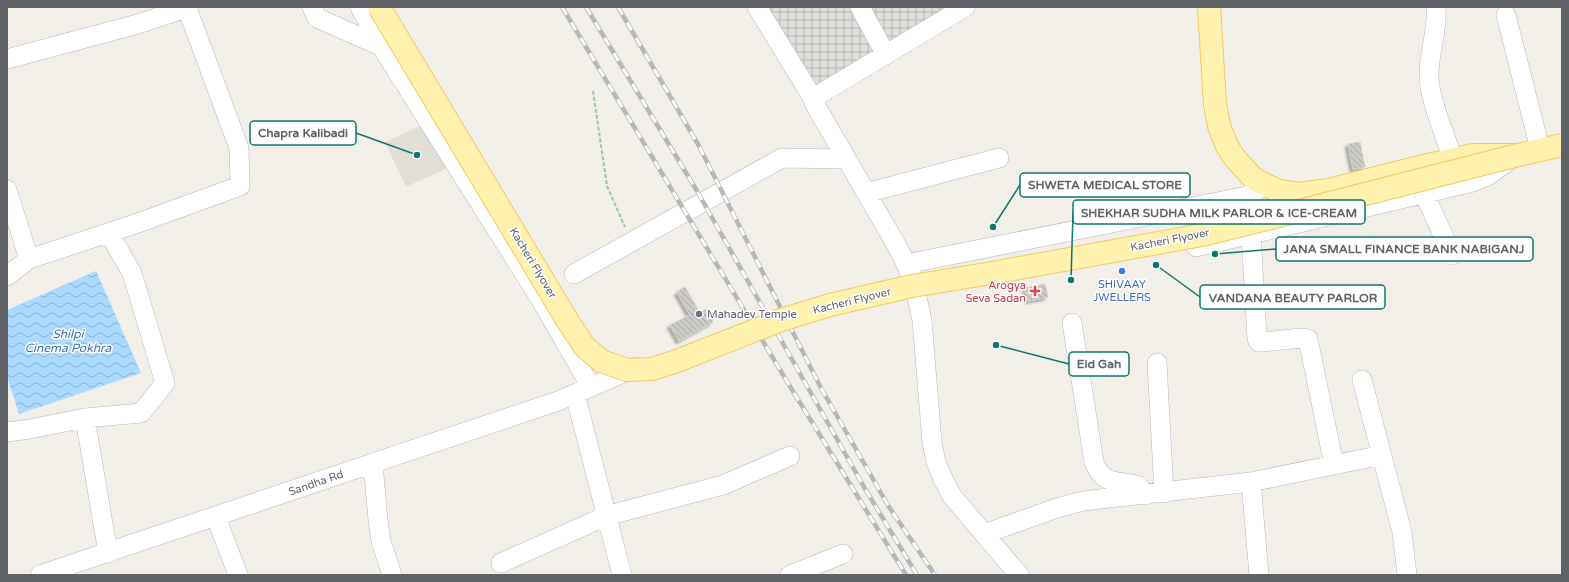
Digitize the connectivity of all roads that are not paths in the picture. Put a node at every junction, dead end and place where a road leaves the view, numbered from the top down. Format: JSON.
{"nodes":[{"id":1,"x":188,"y":7,"type":"edge"},
{"id":2,"x":312,"y":7,"type":"edge"},
{"id":3,"x":360,"y":7,"type":"edge"},
{"id":4,"x":379,"y":7,"type":"edge"},
{"id":5,"x":757,"y":7,"type":"edge"},
{"id":6,"x":860,"y":7,"type":"edge"},
{"id":7,"x":1209,"y":7,"type":"edge"},
{"id":8,"x":1436,"y":7,"type":"edge"},
{"id":9,"x":958,"y":9,"type":"edge"},
{"id":10,"x":1506,"y":15,"type":"dead end"},
{"id":11,"x":381,"y":46,"type":"junction"},
{"id":12,"x":886,"y":55,"type":"junction"},
{"id":13,"x":7,"y":59,"type":"edge"},
{"id":14,"x":814,"y":100,"type":"junction"},
{"id":15,"x":1562,"y":145,"type":"edge"},
{"id":16,"x":1540,"y":149,"type":"junction"},
{"id":17,"x":1518,"y":155,"type":"junction"},
{"id":18,"x":999,"y":158,"type":"dead end"},
{"id":19,"x":846,"y":159,"type":"junction"},
{"id":20,"x":1454,"y":160,"type":"junction"},
{"id":21,"x":1266,"y":185,"type":"junction"},
{"id":22,"x":7,"y":190,"type":"edge"},
{"id":23,"x":866,"y":193,"type":"junction"},
{"id":24,"x":1424,"y":193,"type":"junction"},
{"id":25,"x":109,"y":233,"type":"junction"},
{"id":26,"x":1251,"y":234,"type":"junction"},
{"id":27,"x":1452,"y":255,"type":"dead end"},
{"id":28,"x":29,"y":259,"type":"junction"},
{"id":29,"x":906,"y":264,"type":"junction"},
{"id":30,"x":574,"y":274,"type":"dead end"},
{"id":31,"x":7,"y":276,"type":"edge"},
{"id":32,"x":917,"y":295,"type":"junction"},
{"id":33,"x":1072,"y":322,"type":"dead end"},
{"id":34,"x":728,"y":329,"type":"dead end"},
{"id":35,"x":1157,"y":363,"type":"dead end"},
{"id":36,"x":1362,"y":380,"type":"dead end"},
{"id":37,"x":583,"y":391,"type":"junction"},
{"id":38,"x":85,"y":418,"type":"junction"},
{"id":39,"x":7,"y":432,"type":"edge"},
{"id":40,"x":1382,"y":454,"type":"junction"},
{"id":41,"x":790,"y":456,"type":"dead end"},
{"id":42,"x":374,"y":464,"type":"junction"},
{"id":43,"x":1334,"y":464,"type":"junction"},
{"id":44,"x":1251,"y":482,"type":"junction"},
{"id":45,"x":1164,"y":493,"type":"junction"},
{"id":46,"x":1145,"y":495,"type":"junction"},
{"id":47,"x":606,"y":516,"type":"junction"},
{"id":48,"x":216,"y":517,"type":"junction"},
{"id":49,"x":984,"y":534,"type":"junction"},
{"id":50,"x":108,"y":553,"type":"junction"},
{"id":51,"x":843,"y":554,"type":"dead end"},
{"id":52,"x":501,"y":563,"type":"dead end"},
{"id":53,"x":61,"y":572,"type":"edge"},
{"id":54,"x":40,"y":575,"type":"edge"},
{"id":55,"x":238,"y":575,"type":"edge"},
{"id":56,"x":392,"y":575,"type":"edge"},
{"id":57,"x":622,"y":575,"type":"edge"},
{"id":58,"x":790,"y":575,"type":"edge"},
{"id":59,"x":1019,"y":575,"type":"edge"},
{"id":60,"x":1259,"y":575,"type":"edge"},
{"id":61,"x":1407,"y":575,"type":"edge"}],
"edges":[{"from":1,"to":13,"type":"street"},
{"from":1,"to":25,"type":"street"},
{"from":2,"to":11,"type":"street"},
{"from":3,"to":11,"type":"street"},
{"from":4,"to":17,"type":"main road","name":"Kacheri Flyover","bridge":true},
{"from":5,"to":14,"type":"street"},
{"from":6,"to":12,"type":"street"},
{"from":7,"to":21,"type":"main road"},
{"from":8,"to":20,"type":"street"},
{"from":9,"to":12,"type":"street"},
{"from":10,"to":16,"type":"street"},
{"from":11,"to":37,"type":"street"},
{"from":12,"to":14,"type":"street"},
{"from":14,"to":19,"type":"street"},
{"from":15,"to":16,"type":"main road"},
{"from":16,"to":17,"type":"main road"},
{"from":17,"to":20,"type":"main road"},
{"from":17,"to":24,"type":"street"},
{"from":18,"to":23,"type":"street"},
{"from":19,"to":23,"type":"street"},
{"from":19,"to":30,"type":"street"},
{"from":20,"to":21,"type":"main road"},
{"from":21,"to":29,"type":"street"},
{"from":22,"to":28,"type":"street"},
{"from":23,"to":29,"type":"street"},
{"from":24,"to":26,"type":"street"},
{"from":24,"to":27,"type":"street"},
{"from":25,"to":28,"type":"street"},
{"from":25,"to":38,"type":"street"},
{"from":26,"to":32,"type":"street"},
{"from":26,"to":43,"type":"street"},
{"from":28,"to":31,"type":"street"},
{"from":29,"to":32,"type":"street"},
{"from":32,"to":49,"type":"street"},
{"from":33,"to":46,"type":"street"},
{"from":34,"to":37,"type":"street","name":"Sandha Rd"},
{"from":35,"to":45,"type":"street"},
{"from":36,"to":40,"type":"street"},
{"from":37,"to":42,"type":"street","name":"Sandha Rd"},
{"from":37,"to":47,"type":"street"},
{"from":38,"to":39,"type":"street"},
{"from":38,"to":50,"type":"street"},
{"from":40,"to":43,"type":"street"},
{"from":40,"to":61,"type":"street"},
{"from":41,"to":47,"type":"street"},
{"from":42,"to":48,"type":"street","name":"Sandha Rd"},
{"from":42,"to":56,"type":"street"},
{"from":43,"to":44,"type":"street"},
{"from":44,"to":45,"type":"street"},
{"from":44,"to":60,"type":"street"},
{"from":45,"to":46,"type":"street"},
{"from":46,"to":49,"type":"street"},
{"from":47,"to":52,"type":"street"},
{"from":47,"to":57,"type":"street"},
{"from":48,"to":50,"type":"street","name":"Sandha Rd"},
{"from":48,"to":55,"type":"street"},
{"from":49,"to":59,"type":"street"},
{"from":50,"to":53,"type":"street","name":"Sandha Rd"},
{"from":51,"to":58,"type":"street"},
{"from":53,"to":54,"type":"street","name":"Sandha Rd"}]}
